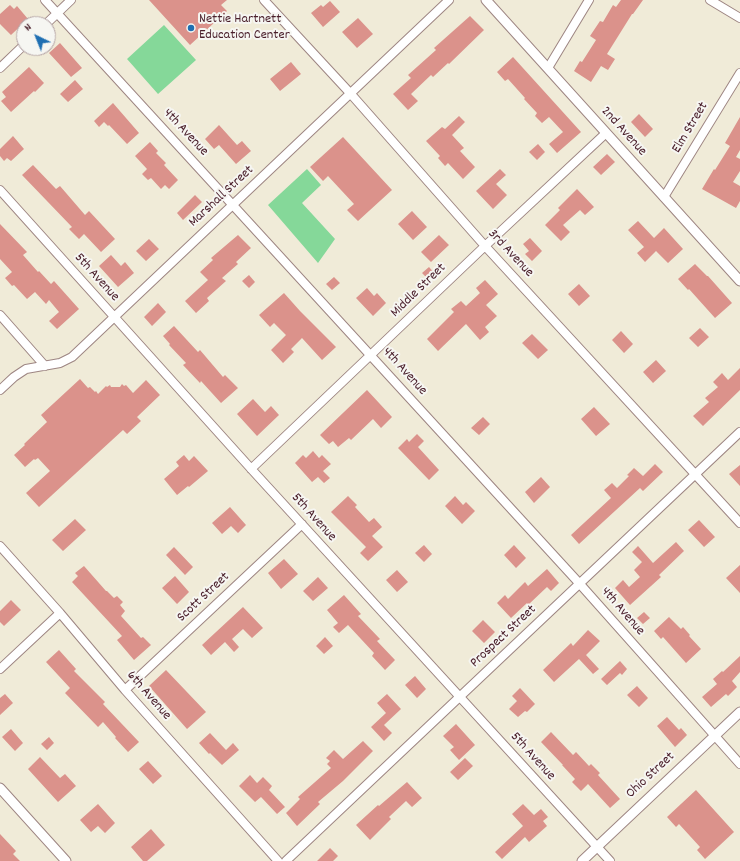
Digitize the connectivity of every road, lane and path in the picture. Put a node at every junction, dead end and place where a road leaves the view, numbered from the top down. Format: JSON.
{"nodes":[{"id":1,"x":45,"y":0,"type":"edge"},
{"id":2,"x":71,"y":0,"type":"edge"},
{"id":3,"x":264,"y":0,"type":"edge"},
{"id":4,"x":449,"y":0,"type":"edge"},
{"id":5,"x":486,"y":0,"type":"edge"},
{"id":6,"x":589,"y":0,"type":"edge"},
{"id":7,"x":710,"y":0,"type":"edge"},
{"id":8,"x":57,"y":13,"type":"junction"},
{"id":9,"x":54,"y":16,"type":"edge"},
{"id":10,"x":740,"y":18,"type":"edge"},
{"id":11,"x":16,"y":53,"type":"edge"},
{"id":12,"x":0,"y":68,"type":"edge"},
{"id":13,"x":548,"y":68,"type":"junction"},
{"id":14,"x":740,"y":73,"type":"edge"},
{"id":15,"x":350,"y":93,"type":"junction"},
{"id":16,"x":605,"y":134,"type":"junction"},
{"id":17,"x":0,"y":190,"type":"edge"},
{"id":18,"x":664,"y":197,"type":"junction"},
{"id":19,"x":234,"y":204,"type":"junction"},
{"id":20,"x":485,"y":246,"type":"junction"},
{"id":21,"x":740,"y":282,"type":"edge"},
{"id":22,"x":0,"y":315,"type":"edge"},
{"id":23,"x":114,"y":317,"type":"junction"},
{"id":24,"x":371,"y":356,"type":"junction"},
{"id":25,"x":45,"y":366,"type":"junction"},
{"id":26,"x":0,"y":390,"type":"edge"},
{"id":27,"x":740,"y":432,"type":"edge"},
{"id":28,"x":251,"y":468,"type":"junction"},
{"id":29,"x":696,"y":474,"type":"junction"},
{"id":30,"x":740,"y":522,"type":"edge"},
{"id":31,"x":302,"y":524,"type":"junction"},
{"id":32,"x":0,"y":546,"type":"edge"},
{"id":33,"x":579,"y":583,"type":"junction"},
{"id":34,"x":60,"y":613,"type":"junction"},
{"id":35,"x":0,"y":669,"type":"edge"},
{"id":36,"x":125,"y":690,"type":"junction"},
{"id":37,"x":459,"y":697,"type":"junction"},
{"id":38,"x":740,"y":712,"type":"edge"},
{"id":39,"x":714,"y":736,"type":"junction"},
{"id":40,"x":740,"y":764,"type":"edge"},
{"id":41,"x":0,"y":788,"type":"edge"},
{"id":42,"x":596,"y":847,"type":"junction"},
{"id":43,"x":66,"y":861,"type":"edge"},
{"id":44,"x":278,"y":861,"type":"edge"},
{"id":45,"x":286,"y":861,"type":"edge"},
{"id":46,"x":582,"y":861,"type":"edge"},
{"id":47,"x":610,"y":861,"type":"edge"}],
"edges":[{"from":1,"to":8,"type":"street","name":"4th Avenue"},
{"from":2,"to":8,"type":"street"},
{"from":3,"to":15,"type":"street","name":"3rd Avenue"},
{"from":4,"to":15,"type":"street","name":"Marshall Street"},
{"from":5,"to":13,"type":"street","name":"2nd Avenue"},
{"from":6,"to":13,"type":"street"},
{"from":7,"to":10,"type":"street"},
{"from":8,"to":9,"type":"street"},
{"from":8,"to":19,"type":"street","name":"4th Avenue"},
{"from":11,"to":12,"type":"street"},
{"from":13,"to":16,"type":"street","name":"2nd Avenue"},
{"from":14,"to":18,"type":"street","name":"Elm Street"},
{"from":15,"to":19,"type":"street","name":"Marshall Street"},
{"from":15,"to":20,"type":"street","name":"3rd Avenue"},
{"from":16,"to":18,"type":"street","name":"2nd Avenue"},
{"from":16,"to":20,"type":"street","name":"Middle Street"},
{"from":17,"to":23,"type":"street","name":"5th Avenue"},
{"from":18,"to":21,"type":"street","name":"2nd Avenue"},
{"from":19,"to":23,"type":"street","name":"Marshall Street"},
{"from":19,"to":24,"type":"street","name":"4th Avenue"},
{"from":20,"to":24,"type":"street","name":"Middle Street"},
{"from":20,"to":29,"type":"street","name":"3rd Avenue"},
{"from":22,"to":25,"type":"street"},
{"from":23,"to":25,"type":"street","name":"Marshall Street"},
{"from":23,"to":28,"type":"street","name":"5th Avenue"},
{"from":24,"to":28,"type":"street","name":"Middle Street"},
{"from":24,"to":33,"type":"street","name":"4th Avenue"},
{"from":25,"to":26,"type":"street","name":"Marshall Street"},
{"from":27,"to":29,"type":"street","name":"Prospect Street"},
{"from":28,"to":31,"type":"street","name":"5th Avenue"},
{"from":29,"to":30,"type":"street","name":"3rd Avenue"},
{"from":29,"to":33,"type":"street","name":"Prospect Street"},
{"from":31,"to":36,"type":"street","name":"Scott Street"},
{"from":31,"to":37,"type":"street","name":"5th Avenue"},
{"from":32,"to":34,"type":"street","name":"6th Avenue"},
{"from":33,"to":37,"type":"street","name":"Prospect Street"},
{"from":33,"to":39,"type":"street","name":"4th Avenue"},
{"from":34,"to":35,"type":"street"},
{"from":34,"to":36,"type":"street","name":"6th Avenue"},
{"from":36,"to":44,"type":"street","name":"6th Avenue"},
{"from":37,"to":42,"type":"street","name":"5th Avenue"},
{"from":37,"to":45,"type":"street","name":"Prospect Street"},
{"from":38,"to":39,"type":"street","name":"Ohio Street"},
{"from":39,"to":40,"type":"street","name":"4th Avenue"},
{"from":39,"to":42,"type":"street","name":"Ohio Street"},
{"from":41,"to":43,"type":"street"},
{"from":42,"to":46,"type":"street","name":"Ohio Street"},
{"from":42,"to":47,"type":"street","name":"5th Avenue"}]}
